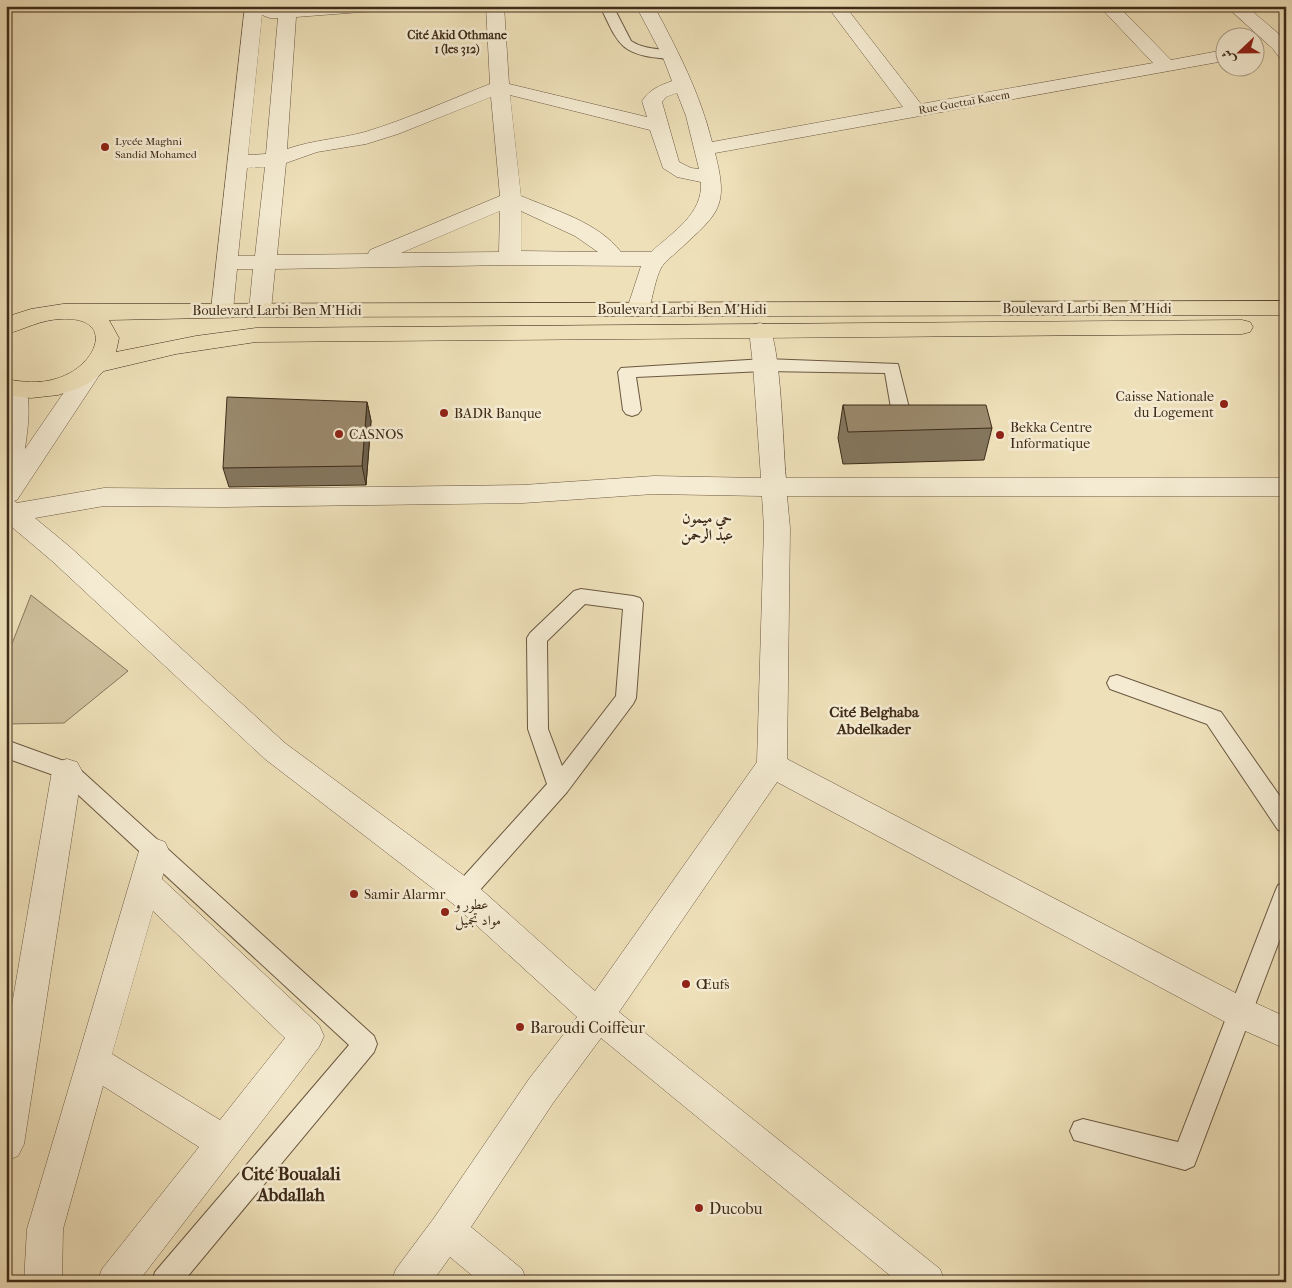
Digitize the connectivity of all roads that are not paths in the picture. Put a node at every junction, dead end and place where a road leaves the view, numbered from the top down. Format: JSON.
{"nodes":[{"id":1,"x":374,"y":6,"type":"edge"},
{"id":2,"x":495,"y":6,"type":"edge"},
{"id":3,"x":606,"y":6,"type":"edge"},
{"id":4,"x":645,"y":6,"type":"edge"},
{"id":5,"x":836,"y":6,"type":"edge"},
{"id":6,"x":1108,"y":6,"type":"edge"},
{"id":7,"x":1235,"y":6,"type":"edge"},
{"id":8,"x":288,"y":9,"type":"edge"},
{"id":9,"x":254,"y":10,"type":"edge"},
{"id":10,"x":1284,"y":47,"type":"edge"},
{"id":11,"x":1264,"y":49,"type":"edge"},
{"id":12,"x":671,"y":55,"type":"junction"},
{"id":13,"x":1214,"y":58,"type":"edge"},
{"id":14,"x":1167,"y":67,"type":"junction"},
{"id":15,"x":684,"y":83,"type":"junction"},
{"id":16,"x":500,"y":87,"type":"junction"},
{"id":17,"x":916,"y":111,"type":"junction"},
{"id":18,"x":659,"y":126,"type":"junction"},
{"id":19,"x":277,"y":138,"type":"junction"},
{"id":20,"x":241,"y":139,"type":"junction"},
{"id":21,"x":313,"y":147,"type":"junction"},
{"id":22,"x":704,"y":149,"type":"junction"},
{"id":23,"x":276,"y":160,"type":"junction"},
{"id":24,"x":239,"y":162,"type":"junction"},
{"id":25,"x":711,"y":177,"type":"junction"},
{"id":26,"x":511,"y":199,"type":"junction"},
{"id":27,"x":510,"y":258,"type":"junction"},
{"id":28,"x":614,"y":258,"type":"junction"},
{"id":29,"x":657,"y":259,"type":"junction"},
{"id":30,"x":366,"y":260,"type":"junction"},
{"id":31,"x":266,"y":262,"type":"junction"},
{"id":32,"x":227,"y":263,"type":"junction"},
{"id":33,"x":1286,"y":308,"type":"edge"},
{"id":34,"x":638,"y":309,"type":"junction"},
{"id":35,"x":222,"y":310,"type":"junction"},
{"id":36,"x":260,"y":310,"type":"junction"},
{"id":37,"x":6,"y":313,"type":"edge"},
{"id":38,"x":44,"y":313,"type":"junction"},
{"id":39,"x":78,"y":313,"type":"junction"},
{"id":40,"x":1286,"y":326,"type":"edge"},
{"id":41,"x":6,"y":327,"type":"edge"},
{"id":42,"x":760,"y":330,"type":"junction"},
{"id":43,"x":256,"y":335,"type":"junction"},
{"id":44,"x":765,"y":365,"type":"junction"},
{"id":45,"x":94,"y":368,"type":"junction"},
{"id":46,"x":11,"y":388,"type":"edge"},
{"id":47,"x":900,"y":408,"type":"edge"},
{"id":48,"x":632,"y":410,"type":"dead end"},
{"id":49,"x":773,"y":487,"type":"junction"},
{"id":50,"x":1286,"y":488,"type":"edge"},
{"id":51,"x":8,"y":504,"type":"edge"},
{"id":52,"x":1116,"y":683,"type":"dead end"},
{"id":53,"x":6,"y":749,"type":"edge"},
{"id":54,"x":772,"y":765,"type":"junction"},
{"id":55,"x":67,"y":771,"type":"junction"},
{"id":56,"x":559,"y":786,"type":"junction"},
{"id":57,"x":1286,"y":823,"type":"edge"},
{"id":58,"x":154,"y":850,"type":"junction"},
{"id":59,"x":145,"y":883,"type":"junction"},
{"id":60,"x":1286,"y":892,"type":"edge"},
{"id":61,"x":463,"y":893,"type":"junction"},
{"id":62,"x":1239,"y":1012,"type":"junction"},
{"id":63,"x":598,"y":1015,"type":"junction"},
{"id":64,"x":1286,"y":1033,"type":"edge"},
{"id":65,"x":94,"y":1061,"type":"junction"},
{"id":66,"x":1083,"y":1131,"type":"dead end"},
{"id":67,"x":224,"y":1143,"type":"junction"},
{"id":68,"x":6,"y":1144,"type":"edge"},
{"id":69,"x":446,"y":1231,"type":"junction"},
{"id":70,"x":43,"y":1282,"type":"edge"},
{"id":71,"x":115,"y":1282,"type":"edge"},
{"id":72,"x":165,"y":1282,"type":"edge"},
{"id":73,"x":408,"y":1282,"type":"edge"},
{"id":74,"x":508,"y":1282,"type":"edge"},
{"id":75,"x":927,"y":1282,"type":"edge"}],
"edges":[{"from":1,"to":8,"type":"street"},
{"from":2,"to":16,"type":"street"},
{"from":3,"to":12,"type":"lane"},
{"from":4,"to":12,"type":"street"},
{"from":5,"to":17,"type":"street"},
{"from":6,"to":14,"type":"street"},
{"from":7,"to":10,"type":"street"},
{"from":8,"to":9,"type":"street"},
{"from":8,"to":19,"type":"street"},
{"from":9,"to":20,"type":"street"},
{"from":10,"to":11,"type":"street"},
{"from":12,"to":15,"type":"street"},
{"from":13,"to":14,"type":"street","name":"Rue Guettaï Kacem"},
{"from":14,"to":17,"type":"street","name":"Rue Guettaï Kacem"},
{"from":15,"to":18,"type":"street"},
{"from":15,"to":22,"type":"street"},
{"from":16,"to":18,"type":"street"},
{"from":16,"to":21,"type":"street"},
{"from":16,"to":26,"type":"street"},
{"from":17,"to":22,"type":"street","name":"Rue Guettaï Kacem"},
{"from":18,"to":25,"type":"street"},
{"from":19,"to":20,"type":"street"},
{"from":19,"to":21,"type":"street"},
{"from":19,"to":23,"type":"street"},
{"from":20,"to":24,"type":"street"},
{"from":21,"to":23,"type":"street"},
{"from":22,"to":25,"type":"street"},
{"from":23,"to":24,"type":"street"},
{"from":23,"to":31,"type":"street"},
{"from":24,"to":32,"type":"street"},
{"from":25,"to":29,"type":"street"},
{"from":26,"to":27,"type":"street"},
{"from":26,"to":28,"type":"street"},
{"from":26,"to":30,"type":"street"},
{"from":27,"to":28,"type":"street"},
{"from":27,"to":30,"type":"street"},
{"from":28,"to":29,"type":"street"},
{"from":29,"to":34,"type":"street"},
{"from":30,"to":31,"type":"street"},
{"from":31,"to":32,"type":"street"},
{"from":31,"to":36,"type":"street"},
{"from":32,"to":35,"type":"street"},
{"from":33,"to":34,"type":"main road","name":"Boulevard Larbi Ben M'Hidi"},
{"from":34,"to":36,"type":"main road","name":"Boulevard Larbi Ben M'Hidi"},
{"from":35,"to":36,"type":"main road","name":"Boulevard Larbi Ben M'Hidi"},
{"from":35,"to":39,"type":"main road","name":"Boulevard Larbi Ben M'Hidi"},
{"from":36,"to":43,"type":"main road"},
{"from":37,"to":38,"type":"main road"},
{"from":38,"to":39,"type":"main road","name":"Boulevard Larbi Ben M'Hidi"},
{"from":38,"to":41,"type":"main road"},
{"from":39,"to":45,"type":"main road"},
{"from":40,"to":42,"type":"main road","name":"Boulevard Larbi Ben M'Hidi"},
{"from":42,"to":43,"type":"main road","name":"Boulevard Larbi Ben M'Hidi"},
{"from":42,"to":44,"type":"street"},
{"from":43,"to":45,"type":"main road","name":"Boulevard Larbi Ben M'Hidi"},
{"from":44,"to":47,"type":"lane"},
{"from":44,"to":48,"type":"lane"},
{"from":44,"to":49,"type":"street"},
{"from":45,"to":46,"type":"main road","name":"Boulevard Larbi Ben M'Hidi"},
{"from":45,"to":51,"type":"street"},
{"from":46,"to":51,"type":"street"},
{"from":49,"to":50,"type":"street"},
{"from":49,"to":51,"type":"street"},
{"from":49,"to":54,"type":"street"},
{"from":51,"to":61,"type":"street"},
{"from":52,"to":57,"type":"lane"},
{"from":53,"to":55,"type":"lane"},
{"from":54,"to":62,"type":"street"},
{"from":54,"to":63,"type":"street"},
{"from":55,"to":58,"type":"lane"},
{"from":55,"to":68,"type":"street"},
{"from":56,"to":56,"type":"lane"},
{"from":56,"to":61,"type":"lane"},
{"from":58,"to":59,"type":"street"},
{"from":58,"to":72,"type":"lane"},
{"from":59,"to":65,"type":"street"},
{"from":59,"to":67,"type":"street"},
{"from":60,"to":62,"type":"lane"},
{"from":61,"to":63,"type":"street"},
{"from":62,"to":64,"type":"street"},
{"from":62,"to":66,"type":"lane"},
{"from":63,"to":69,"type":"street"},
{"from":63,"to":75,"type":"street"},
{"from":65,"to":67,"type":"street"},
{"from":65,"to":70,"type":"street"},
{"from":67,"to":71,"type":"street"},
{"from":69,"to":73,"type":"street"},
{"from":69,"to":74,"type":"street"}]}
